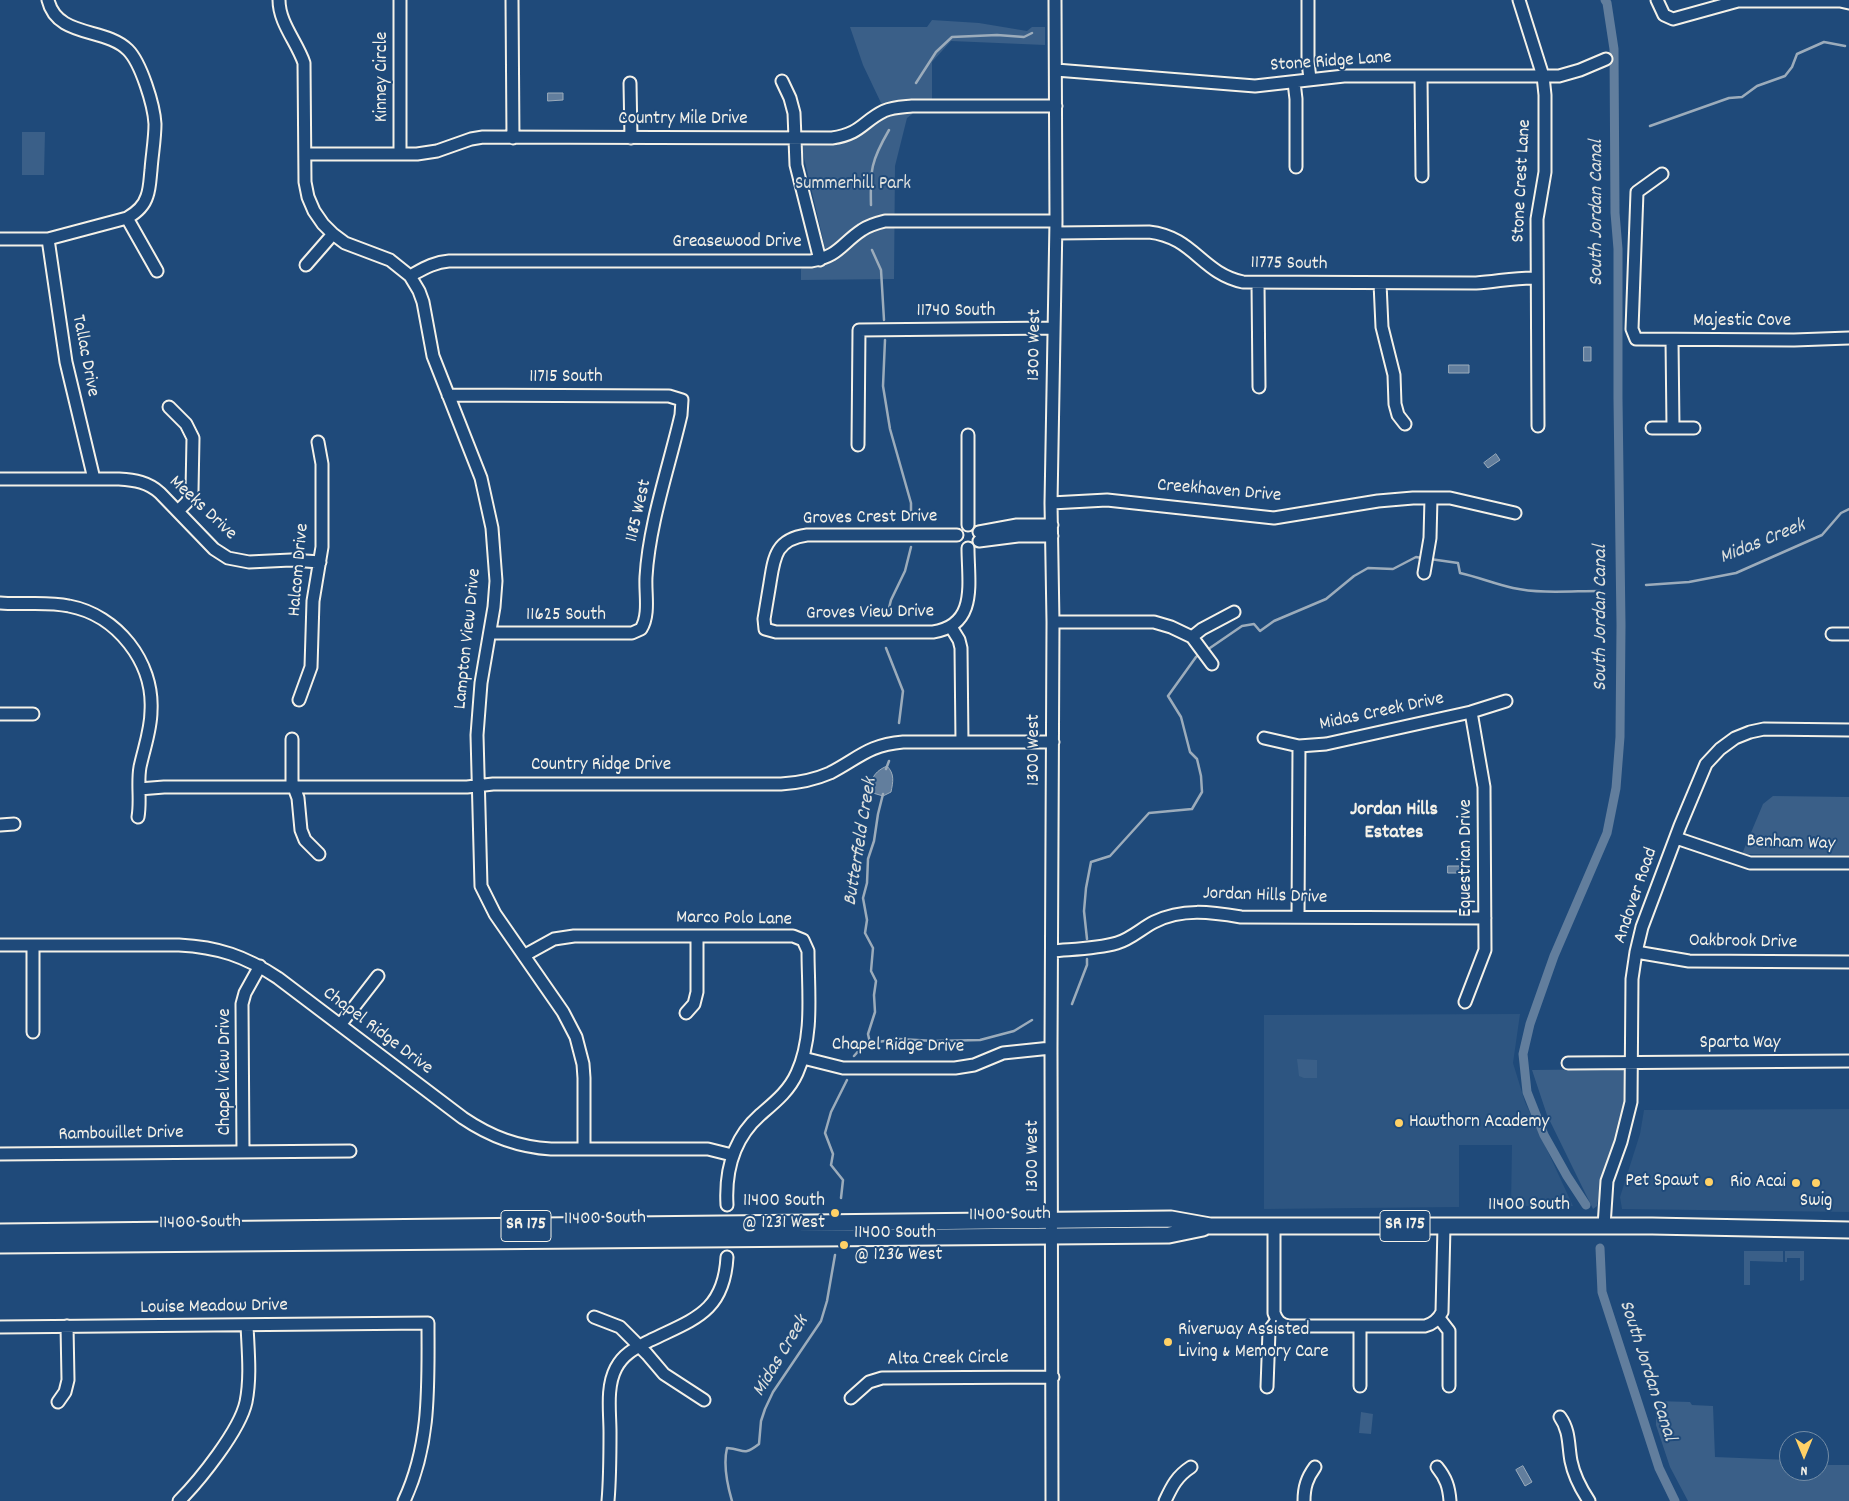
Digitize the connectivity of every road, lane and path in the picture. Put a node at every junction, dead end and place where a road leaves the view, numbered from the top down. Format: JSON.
{"nodes":[{"id":1,"x":48,"y":0,"type":"edge"},
{"id":2,"x":279,"y":0,"type":"edge"},
{"id":3,"x":400,"y":0,"type":"edge"},
{"id":4,"x":512,"y":0,"type":"edge"},
{"id":5,"x":1055,"y":0,"type":"edge"},
{"id":6,"x":1308,"y":0,"type":"edge"},
{"id":7,"x":1519,"y":0,"type":"edge"},
{"id":8,"x":1657,"y":0,"type":"edge"},
{"id":9,"x":1849,"y":3,"type":"edge"},
{"id":10,"x":1606,"y":59,"type":"dead end"},
{"id":11,"x":1056,"y":70,"type":"junction"},
{"id":12,"x":1422,"y":76,"type":"junction"},
{"id":13,"x":1543,"y":76,"type":"junction"},
{"id":14,"x":1310,"y":79,"type":"junction"},
{"id":15,"x":782,"y":81,"type":"dead end"},
{"id":16,"x":1294,"y":82,"type":"junction"},
{"id":17,"x":630,"y":83,"type":"dead end"},
{"id":18,"x":1056,"y":106,"type":"junction"},
{"id":19,"x":513,"y":138,"type":"junction"},
{"id":20,"x":631,"y":138,"type":"junction"},
{"id":21,"x":795,"y":138,"type":"junction"},
{"id":22,"x":305,"y":154,"type":"junction"},
{"id":23,"x":400,"y":154,"type":"junction"},
{"id":24,"x":1296,"y":167,"type":"dead end"},
{"id":25,"x":1662,"y":174,"type":"dead end"},
{"id":26,"x":1422,"y":176,"type":"dead end"},
{"id":27,"x":127,"y":218,"type":"junction"},
{"id":28,"x":1056,"y":227,"type":"junction"},
{"id":29,"x":332,"y":234,"type":"junction"},
{"id":30,"x":0,"y":239,"type":"edge"},
{"id":31,"x":48,"y":239,"type":"junction"},
{"id":32,"x":820,"y":260,"type":"junction"},
{"id":33,"x":306,"y":265,"type":"dead end"},
{"id":34,"x":157,"y":271,"type":"dead end"},
{"id":35,"x":410,"y":276,"type":"junction"},
{"id":36,"x":1537,"y":278,"type":"junction"},
{"id":37,"x":1258,"y":283,"type":"junction"},
{"id":38,"x":1380,"y":283,"type":"junction"},
{"id":39,"x":1054,"y":328,"type":"junction"},
{"id":40,"x":1849,"y":338,"type":"edge"},
{"id":41,"x":1672,"y":340,"type":"junction"},
{"id":42,"x":1259,"y":387,"type":"dead end"},
{"id":43,"x":448,"y":395,"type":"junction"},
{"id":44,"x":682,"y":400,"type":"joint"},
{"id":45,"x":169,"y":407,"type":"dead end"},
{"id":46,"x":1404,"y":424,"type":"dead end"},
{"id":47,"x":1538,"y":426,"type":"dead end"},
{"id":48,"x":1673,"y":427,"type":"junction"},
{"id":49,"x":1652,"y":428,"type":"dead end"},
{"id":50,"x":1694,"y":428,"type":"dead end"},
{"id":51,"x":968,"y":435,"type":"dead end"},
{"id":52,"x":318,"y":442,"type":"dead end"},
{"id":53,"x":858,"y":445,"type":"dead end"},
{"id":54,"x":0,"y":478,"type":"edge"},
{"id":55,"x":94,"y":479,"type":"junction"},
{"id":56,"x":1431,"y":498,"type":"junction"},
{"id":57,"x":1051,"y":503,"type":"junction"},
{"id":58,"x":178,"y":511,"type":"junction"},
{"id":59,"x":1515,"y":513,"type":"dead end"},
{"id":60,"x":968,"y":525,"type":"junction"},
{"id":61,"x":1052,"y":531,"type":"junction"},
{"id":62,"x":957,"y":535,"type":"junction"},
{"id":63,"x":979,"y":536,"type":"junction"},
{"id":64,"x":968,"y":548,"type":"junction"},
{"id":65,"x":320,"y":562,"type":"junction"},
{"id":66,"x":1424,"y":573,"type":"dead end"},
{"id":67,"x":0,"y":603,"type":"edge"},
{"id":68,"x":1234,"y":612,"type":"dead end"},
{"id":69,"x":1053,"y":622,"type":"junction"},
{"id":70,"x":950,"y":628,"type":"junction"},
{"id":71,"x":765,"y":629,"type":"joint"},
{"id":72,"x":641,"y":630,"type":"joint"},
{"id":73,"x":490,"y":632,"type":"junction"},
{"id":74,"x":1832,"y":634,"type":"dead end"},
{"id":75,"x":1849,"y":634,"type":"edge"},
{"id":76,"x":1195,"y":642,"type":"junction"},
{"id":77,"x":1212,"y":664,"type":"dead end"},
{"id":78,"x":299,"y":700,"type":"dead end"},
{"id":79,"x":1506,"y":701,"type":"dead end"},
{"id":80,"x":1471,"y":712,"type":"junction"},
{"id":81,"x":0,"y":714,"type":"edge"},
{"id":82,"x":33,"y":714,"type":"dead end"},
{"id":83,"x":1849,"y":730,"type":"edge"},
{"id":84,"x":1264,"y":738,"type":"dead end"},
{"id":85,"x":292,"y":739,"type":"dead end"},
{"id":86,"x":962,"y":742,"type":"junction"},
{"id":87,"x":1053,"y":742,"type":"junction"},
{"id":88,"x":1299,"y":746,"type":"junction"},
{"id":89,"x":479,"y":786,"type":"junction"},
{"id":90,"x":294,"y":787,"type":"junction"},
{"id":91,"x":139,"y":789,"type":"junction"},
{"id":92,"x":138,"y":816,"type":"dead end"},
{"id":93,"x":14,"y":824,"type":"dead end"},
{"id":94,"x":0,"y":825,"type":"edge"},
{"id":95,"x":1676,"y":838,"type":"junction"},
{"id":96,"x":319,"y":854,"type":"dead end"},
{"id":97,"x":1849,"y":863,"type":"edge"},
{"id":98,"x":1298,"y":917,"type":"junction"},
{"id":99,"x":1485,"y":918,"type":"junction"},
{"id":100,"x":697,"y":936,"type":"junction"},
{"id":101,"x":0,"y":944,"type":"edge"},
{"id":102,"x":33,"y":945,"type":"junction"},
{"id":103,"x":1052,"y":951,"type":"junction"},
{"id":104,"x":1636,"y":952,"type":"junction"},
{"id":105,"x":525,"y":955,"type":"junction"},
{"id":106,"x":1849,"y":962,"type":"edge"},
{"id":107,"x":260,"y":966,"type":"junction"},
{"id":108,"x":378,"y":976,"type":"dead end"},
{"id":109,"x":1465,"y":1002,"type":"dead end"},
{"id":110,"x":686,"y":1013,"type":"dead end"},
{"id":111,"x":340,"y":1025,"type":"junction"},
{"id":112,"x":33,"y":1032,"type":"dead end"},
{"id":113,"x":1051,"y":1048,"type":"junction"},
{"id":114,"x":803,"y":1058,"type":"junction"},
{"id":115,"x":1849,"y":1061,"type":"edge"},
{"id":116,"x":1568,"y":1063,"type":"dead end"},
{"id":117,"x":1630,"y":1063,"type":"junction"},
{"id":118,"x":584,"y":1149,"type":"junction"},
{"id":119,"x":350,"y":1151,"type":"dead end"},
{"id":120,"x":243,"y":1152,"type":"junction"},
{"id":121,"x":0,"y":1154,"type":"edge"},
{"id":122,"x":732,"y":1155,"type":"junction"},
{"id":123,"x":727,"y":1205,"type":"dead end"},
{"id":124,"x":1052,"y":1220,"type":"junction"},
{"id":125,"x":1210,"y":1226,"type":"junction"},
{"id":126,"x":1274,"y":1226,"type":"junction"},
{"id":127,"x":1444,"y":1226,"type":"junction"},
{"id":128,"x":1604,"y":1226,"type":"junction"},
{"id":129,"x":1849,"y":1230,"type":"edge"},
{"id":130,"x":0,"y":1232,"type":"edge"},
{"id":131,"x":1052,"y":1236,"type":"junction"},
{"id":132,"x":0,"y":1245,"type":"edge"},
{"id":133,"x":727,"y":1257,"type":"dead end"},
{"id":134,"x":594,"y":1317,"type":"dead end"},
{"id":135,"x":1439,"y":1318,"type":"junction"},
{"id":136,"x":1277,"y":1320,"type":"junction"},
{"id":137,"x":247,"y":1325,"type":"junction"},
{"id":138,"x":68,"y":1326,"type":"junction"},
{"id":139,"x":1360,"y":1326,"type":"junction"},
{"id":140,"x":0,"y":1327,"type":"edge"},
{"id":141,"x":639,"y":1346,"type":"junction"},
{"id":142,"x":1053,"y":1377,"type":"junction"},
{"id":143,"x":1360,"y":1386,"type":"dead end"},
{"id":144,"x":1449,"y":1386,"type":"dead end"},
{"id":145,"x":1267,"y":1387,"type":"dead end"},
{"id":146,"x":851,"y":1398,"type":"dead end"},
{"id":147,"x":704,"y":1400,"type":"dead end"},
{"id":148,"x":58,"y":1402,"type":"dead end"},
{"id":149,"x":1560,"y":1416,"type":"dead end"},
{"id":150,"x":1191,"y":1466,"type":"dead end"},
{"id":151,"x":1315,"y":1467,"type":"dead end"},
{"id":152,"x":1437,"y":1467,"type":"dead end"},
{"id":153,"x":180,"y":1501,"type":"edge"},
{"id":154,"x":404,"y":1501,"type":"edge"},
{"id":155,"x":609,"y":1501,"type":"edge"},
{"id":156,"x":1052,"y":1501,"type":"edge"},
{"id":157,"x":1165,"y":1501,"type":"edge"},
{"id":158,"x":1304,"y":1501,"type":"edge"},
{"id":159,"x":1450,"y":1501,"type":"edge"},
{"id":160,"x":1589,"y":1501,"type":"edge"}],
"edges":[{"from":1,"to":27,"type":"street"},
{"from":2,"to":22,"type":"street","name":"Lampton View Drive"},
{"from":3,"to":23,"type":"street","name":"Kinney Circle"},
{"from":4,"to":19,"type":"street"},
{"from":5,"to":11,"type":"street","name":"1300 West"},
{"from":6,"to":14,"type":"street"},
{"from":7,"to":13,"type":"street","name":"Stone Crest Lane"},
{"from":8,"to":9,"type":"street"},
{"from":10,"to":13,"type":"street","name":"Stone Ridge Lane"},
{"from":11,"to":16,"type":"street","name":"Stone Ridge Lane"},
{"from":11,"to":18,"type":"street","name":"1300 West"},
{"from":12,"to":13,"type":"street","name":"Stone Ridge Lane"},
{"from":12,"to":14,"type":"street","name":"Stone Ridge Lane"},
{"from":12,"to":26,"type":"street"},
{"from":13,"to":36,"type":"street","name":"Stone Crest Lane"},
{"from":14,"to":16,"type":"street","name":"Stone Ridge Lane"},
{"from":15,"to":21,"type":"street"},
{"from":16,"to":24,"type":"street"},
{"from":17,"to":20,"type":"street"},
{"from":18,"to":21,"type":"street","name":"Country Mile Drive"},
{"from":18,"to":28,"type":"street","name":"1300 West"},
{"from":19,"to":20,"type":"street","name":"Country Mile Drive"},
{"from":19,"to":23,"type":"street","name":"Country Mile Drive"},
{"from":20,"to":21,"type":"street","name":"Country Mile Drive"},
{"from":21,"to":32,"type":"street"},
{"from":22,"to":23,"type":"street","name":"Country Mile Drive"},
{"from":22,"to":29,"type":"street","name":"Lampton View Drive"},
{"from":25,"to":41,"type":"street","name":"Majestic Cove"},
{"from":27,"to":31,"type":"street"},
{"from":27,"to":34,"type":"street"},
{"from":28,"to":32,"type":"street","name":"Greasewood Drive"},
{"from":28,"to":37,"type":"street","name":"11775 South"},
{"from":28,"to":39,"type":"street","name":"1300 West"},
{"from":29,"to":33,"type":"street"},
{"from":29,"to":35,"type":"street","name":"Lampton View Drive"},
{"from":30,"to":31,"type":"street"},
{"from":31,"to":55,"type":"street","name":"Tallac Drive"},
{"from":32,"to":35,"type":"street","name":"Greasewood Drive"},
{"from":35,"to":43,"type":"street","name":"Lampton View Drive"},
{"from":36,"to":38,"type":"street","name":"11775 South"},
{"from":36,"to":47,"type":"street","name":"Stone Crest Lane"},
{"from":37,"to":38,"type":"street","name":"11775 South"},
{"from":37,"to":42,"type":"street"},
{"from":38,"to":46,"type":"street"},
{"from":39,"to":53,"type":"street","name":"11740 South"},
{"from":39,"to":57,"type":"street","name":"1300 West"},
{"from":40,"to":41,"type":"street","name":"Majestic Cove"},
{"from":41,"to":48,"type":"street"},
{"from":43,"to":44,"type":"street","name":"11715 South"},
{"from":43,"to":73,"type":"street","name":"Lampton View Drive"},
{"from":44,"to":72,"type":"street","name":"1185 West"},
{"from":45,"to":58,"type":"street"},
{"from":48,"to":49,"type":"street"},
{"from":48,"to":50,"type":"street"},
{"from":51,"to":60,"type":"street"},
{"from":52,"to":65,"type":"street","name":"Halcom Drive"},
{"from":54,"to":55,"type":"street","name":"Meeks Drive"},
{"from":55,"to":58,"type":"street","name":"Meeks Drive"},
{"from":56,"to":57,"type":"street","name":"Creekhaven Drive"},
{"from":56,"to":59,"type":"street","name":"Creekhaven Drive"},
{"from":56,"to":66,"type":"street"},
{"from":57,"to":61,"type":"street","name":"1300 West"},
{"from":58,"to":65,"type":"street","name":"Meeks Drive"},
{"from":60,"to":62,"type":"street"},
{"from":60,"to":63,"type":"street"},
{"from":61,"to":63,"type":"street"},
{"from":61,"to":69,"type":"street","name":"1300 West"},
{"from":62,"to":64,"type":"street"},
{"from":62,"to":71,"type":"street","name":"Groves Crest Drive"},
{"from":63,"to":64,"type":"street"},
{"from":64,"to":70,"type":"street","name":"Groves View Drive"},
{"from":65,"to":78,"type":"street","name":"Halcom Drive"},
{"from":67,"to":91,"type":"street"},
{"from":68,"to":76,"type":"street"},
{"from":69,"to":76,"type":"street"},
{"from":69,"to":87,"type":"street","name":"1300 West"},
{"from":70,"to":71,"type":"street","name":"Groves View Drive"},
{"from":70,"to":86,"type":"street"},
{"from":72,"to":73,"type":"street","name":"11625 South"},
{"from":73,"to":89,"type":"street","name":"Lampton View Drive"},
{"from":74,"to":75,"type":"street"},
{"from":76,"to":77,"type":"street"},
{"from":79,"to":80,"type":"street","name":"Midas Creek Drive"},
{"from":80,"to":88,"type":"street","name":"Midas Creek Drive"},
{"from":80,"to":99,"type":"street","name":"Equestrian Drive"},
{"from":81,"to":82,"type":"street"},
{"from":83,"to":95,"type":"street","name":"Andover Road"},
{"from":84,"to":88,"type":"street","name":"Midas Creek Drive"},
{"from":85,"to":90,"type":"street"},
{"from":86,"to":87,"type":"street","name":"Country Ridge Drive"},
{"from":86,"to":89,"type":"street","name":"Country Ridge Drive"},
{"from":87,"to":103,"type":"street","name":"1300 West"},
{"from":88,"to":98,"type":"street"},
{"from":89,"to":90,"type":"street","name":"Country Ridge Drive"},
{"from":89,"to":105,"type":"street","name":"Lampton View Drive"},
{"from":90,"to":91,"type":"street","name":"Country Ridge Drive"},
{"from":90,"to":96,"type":"street"},
{"from":91,"to":92,"type":"street"},
{"from":93,"to":94,"type":"street"},
{"from":95,"to":97,"type":"street","name":"Benham Way"},
{"from":95,"to":104,"type":"street","name":"Andover Road"},
{"from":98,"to":99,"type":"street","name":"Jordan Hills Drive"},
{"from":98,"to":103,"type":"street","name":"Jordan Hills Drive"},
{"from":99,"to":109,"type":"street","name":"Equestrian Drive"},
{"from":100,"to":105,"type":"street","name":"Marco Polo Lane"},
{"from":100,"to":110,"type":"street"},
{"from":100,"to":114,"type":"street","name":"Marco Polo Lane"},
{"from":101,"to":102,"type":"street","name":"Chapel Ridge Drive"},
{"from":102,"to":107,"type":"street","name":"Chapel Ridge Drive"},
{"from":102,"to":112,"type":"street"},
{"from":103,"to":113,"type":"street","name":"1300 West"},
{"from":104,"to":106,"type":"street","name":"Oakbrook Drive"},
{"from":104,"to":117,"type":"street","name":"Andover Road"},
{"from":105,"to":118,"type":"street","name":"Lampton View Drive"},
{"from":107,"to":111,"type":"street","name":"Chapel Ridge Drive"},
{"from":107,"to":120,"type":"street","name":"Chapel View Drive"},
{"from":108,"to":111,"type":"street"},
{"from":111,"to":118,"type":"street","name":"Chapel Ridge Drive"},
{"from":113,"to":114,"type":"street","name":"Chapel Ridge Drive"},
{"from":113,"to":124,"type":"street","name":"1300 West"},
{"from":114,"to":122,"type":"street","name":"Marco Polo Lane"},
{"from":115,"to":117,"type":"street","name":"Sparta Way"},
{"from":116,"to":117,"type":"street","name":"Sparta Way"},
{"from":117,"to":128,"type":"street","name":"Andover Road"},
{"from":118,"to":122,"type":"street","name":"Chapel Ridge Drive"},
{"from":119,"to":120,"type":"street","name":"Rambouillet Drive"},
{"from":120,"to":121,"type":"street","name":"Rambouillet Drive"},
{"from":122,"to":123,"type":"street","name":"Marco Polo Lane"},
{"from":124,"to":125,"type":"main road","name":"11400 South","number":"SR 175"},
{"from":124,"to":130,"type":"main road","name":"11400 South","number":"SR 175"},
{"from":124,"to":131,"type":"street","name":"1300 West"},
{"from":125,"to":126,"type":"main road","name":"11400 South","number":"SR 175"},
{"from":125,"to":131,"type":"main road","name":"11400 South","number":"SR 175"},
{"from":126,"to":127,"type":"main road","name":"11400 South","number":"SR 175"},
{"from":126,"to":136,"type":"street"},
{"from":127,"to":128,"type":"main road","name":"11400 South","number":"SR 175"},
{"from":127,"to":135,"type":"street"},
{"from":128,"to":129,"type":"main road","name":"11400 South","number":"SR 175"},
{"from":131,"to":132,"type":"main road","name":"11400 South","number":"SR 175"},
{"from":131,"to":142,"type":"street","name":"1300 West"},
{"from":133,"to":141,"type":"street"},
{"from":134,"to":141,"type":"street"},
{"from":135,"to":139,"type":"street"},
{"from":135,"to":144,"type":"street"},
{"from":136,"to":139,"type":"street"},
{"from":136,"to":145,"type":"street"},
{"from":137,"to":138,"type":"street","name":"Louise Meadow Drive"},
{"from":137,"to":153,"type":"street"},
{"from":137,"to":154,"type":"street","name":"Louise Meadow Drive"},
{"from":138,"to":140,"type":"street","name":"Louise Meadow Drive"},
{"from":138,"to":148,"type":"street"},
{"from":139,"to":143,"type":"street"},
{"from":141,"to":147,"type":"street"},
{"from":141,"to":155,"type":"street"},
{"from":142,"to":146,"type":"street","name":"Alta Creek Circle"},
{"from":142,"to":156,"type":"street","name":"1300 West"},
{"from":149,"to":160,"type":"street"},
{"from":150,"to":157,"type":"street"},
{"from":151,"to":158,"type":"street"},
{"from":152,"to":159,"type":"street"}]}
